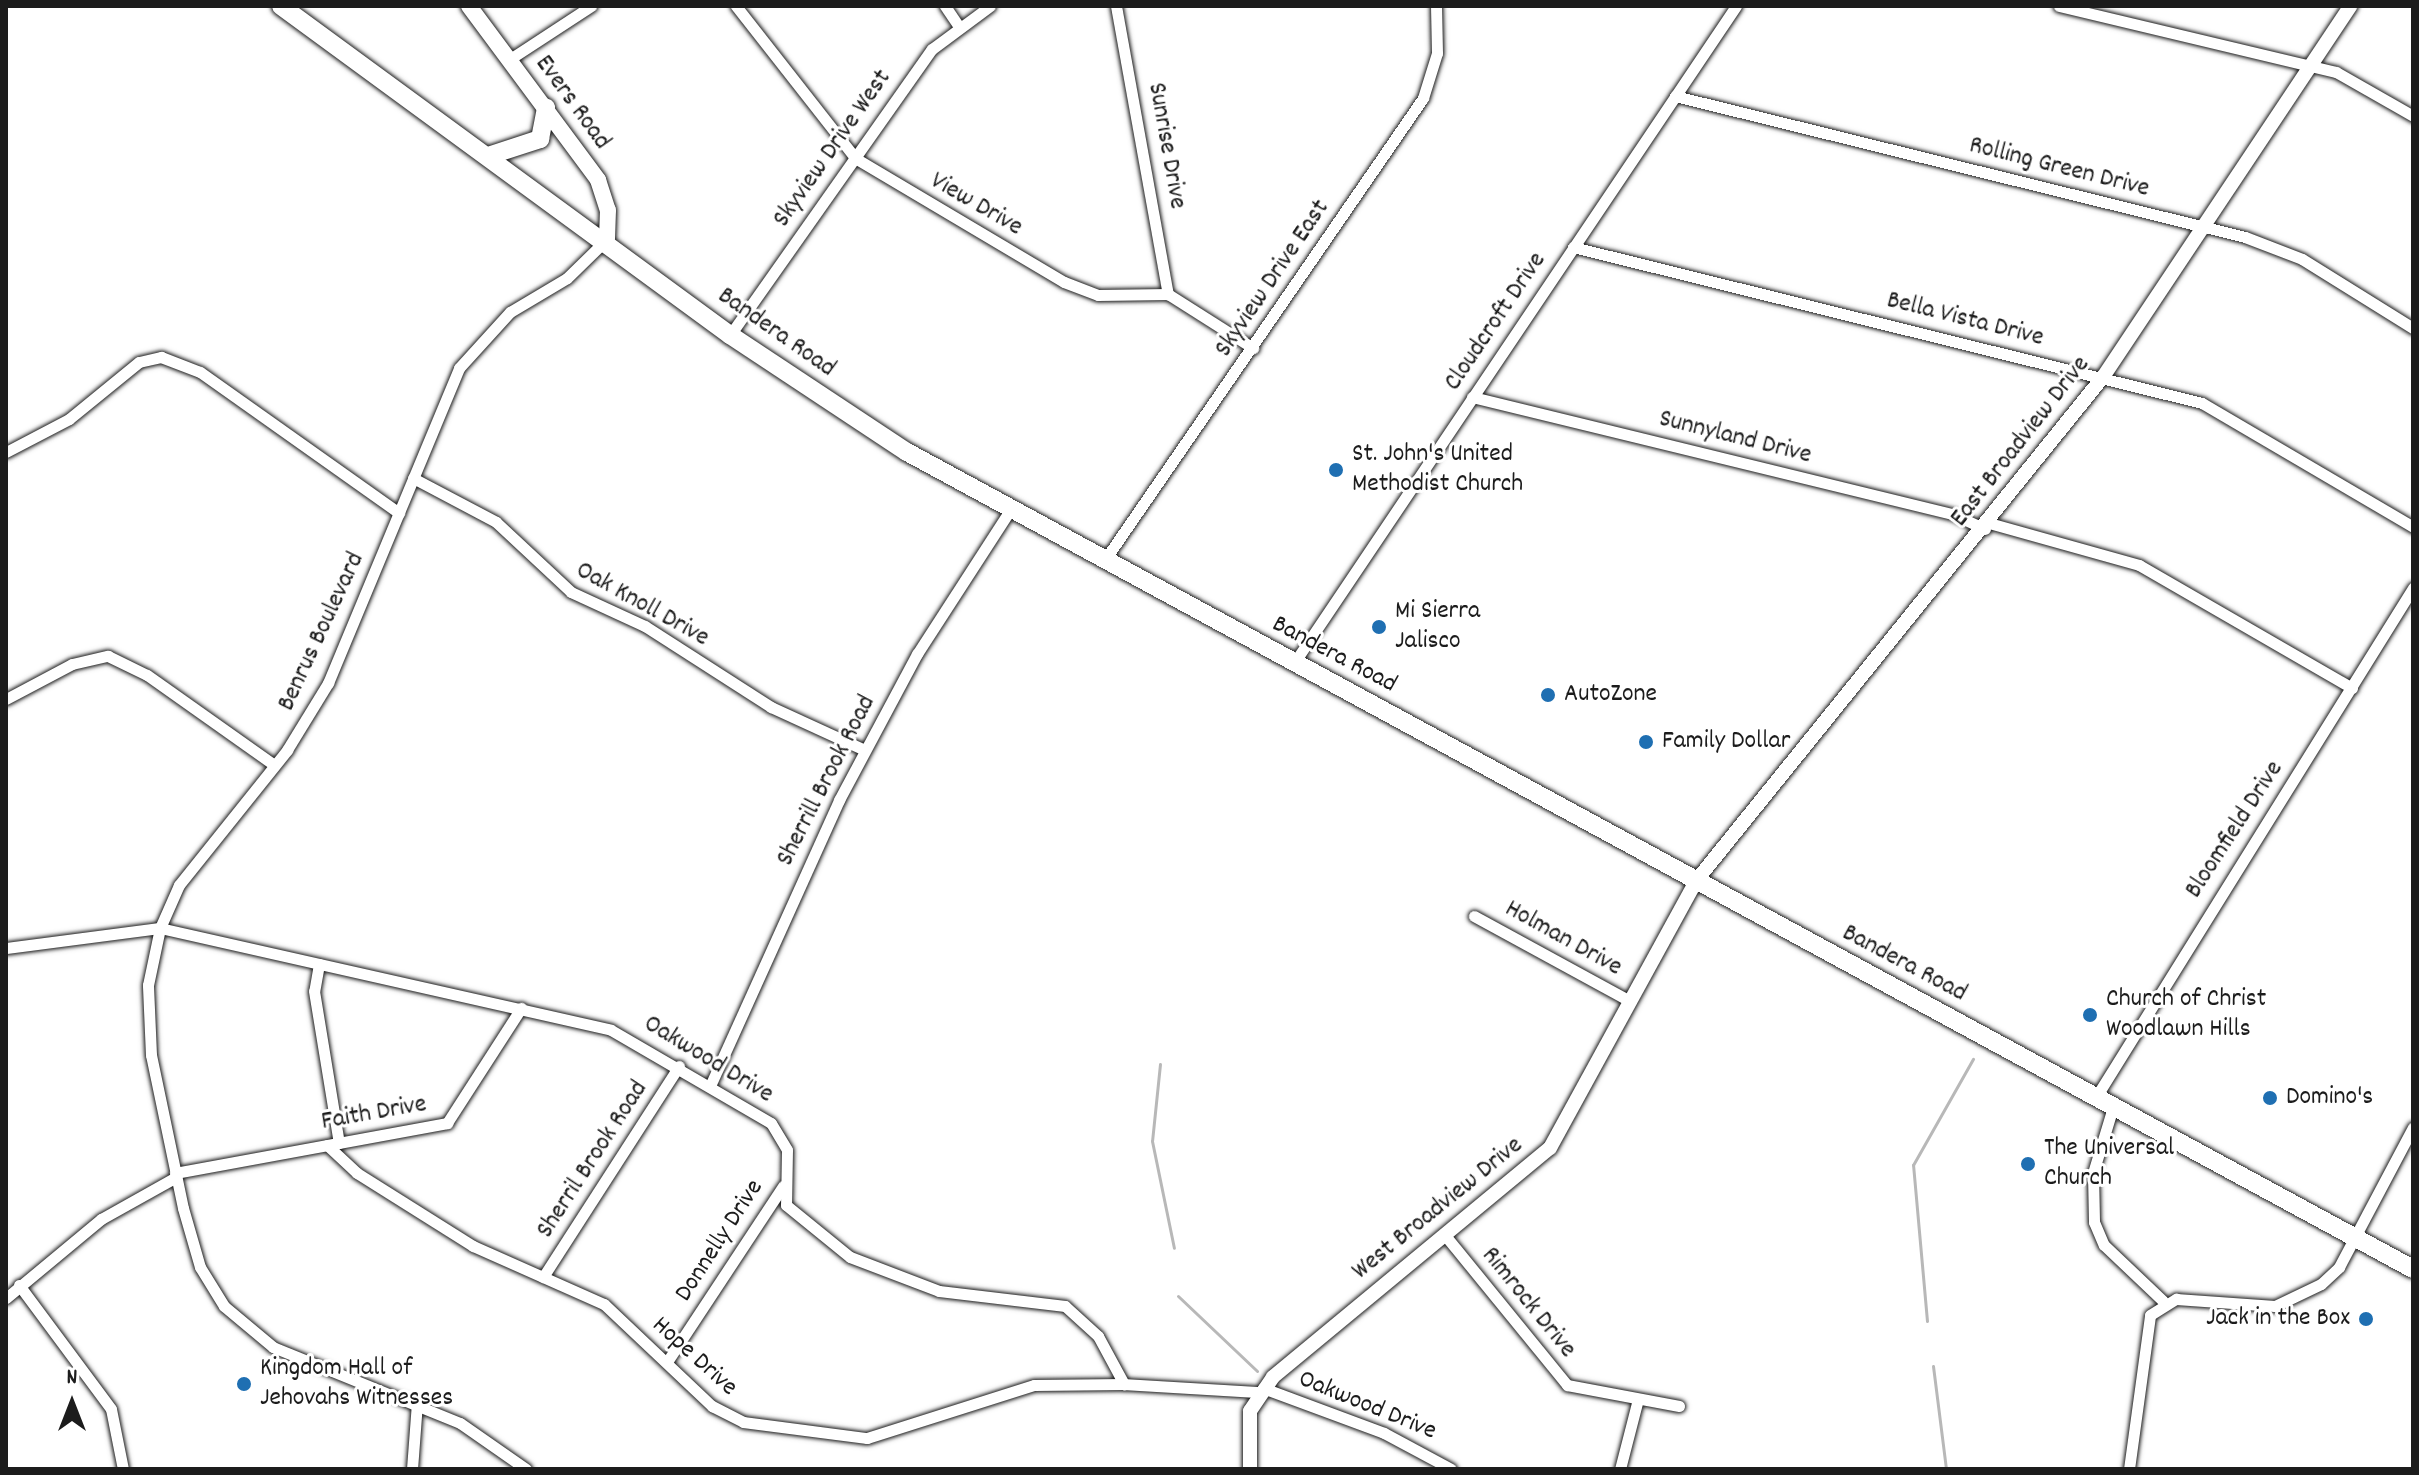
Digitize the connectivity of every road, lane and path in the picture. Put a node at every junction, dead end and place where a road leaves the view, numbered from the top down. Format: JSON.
{"nodes":[{"id":1,"x":281,"y":6,"type":"edge"},
{"id":2,"x":469,"y":6,"type":"edge"},
{"id":3,"x":591,"y":6,"type":"edge"},
{"id":4,"x":736,"y":6,"type":"edge"},
{"id":5,"x":945,"y":6,"type":"edge"},
{"id":6,"x":990,"y":6,"type":"edge"},
{"id":7,"x":1116,"y":6,"type":"edge"},
{"id":8,"x":1436,"y":6,"type":"edge"},
{"id":9,"x":1736,"y":6,"type":"edge"},
{"id":10,"x":2059,"y":6,"type":"edge"},
{"id":11,"x":2350,"y":6,"type":"edge"},
{"id":12,"x":957,"y":24,"type":"junction"},
{"id":13,"x":510,"y":59,"type":"junction"},
{"id":14,"x":2310,"y":68,"type":"junction"},
{"id":15,"x":1675,"y":96,"type":"junction"},
{"id":16,"x":546,"y":108,"type":"junction"},
{"id":17,"x":2413,"y":116,"type":"edge"},
{"id":18,"x":491,"y":155,"type":"junction"},
{"id":19,"x":855,"y":158,"type":"junction"},
{"id":20,"x":2199,"y":229,"type":"junction"},
{"id":21,"x":607,"y":239,"type":"junction"},
{"id":22,"x":1573,"y":247,"type":"junction"},
{"id":23,"x":1168,"y":294,"type":"junction"},
{"id":24,"x":2413,"y":328,"type":"edge"},
{"id":25,"x":730,"y":335,"type":"junction"},
{"id":26,"x":1253,"y":348,"type":"junction"},
{"id":27,"x":2103,"y":377,"type":"junction"},
{"id":28,"x":1472,"y":397,"type":"junction"},
{"id":29,"x":6,"y":452,"type":"edge"},
{"id":30,"x":413,"y":478,"type":"junction"},
{"id":31,"x":1010,"y":510,"type":"junction"},
{"id":32,"x":399,"y":513,"type":"junction"},
{"id":33,"x":1987,"y":526,"type":"junction"},
{"id":34,"x":2413,"y":527,"type":"edge"},
{"id":35,"x":1104,"y":561,"type":"junction"},
{"id":36,"x":2413,"y":588,"type":"edge"},
{"id":37,"x":1294,"y":663,"type":"junction"},
{"id":38,"x":2352,"y":688,"type":"junction"},
{"id":39,"x":6,"y":699,"type":"edge"},
{"id":40,"x":865,"y":750,"type":"junction"},
{"id":41,"x":274,"y":765,"type":"junction"},
{"id":42,"x":1696,"y":881,"type":"junction"},
{"id":43,"x":1474,"y":916,"type":"dead end"},
{"id":44,"x":160,"y":928,"type":"junction"},
{"id":45,"x":6,"y":948,"type":"edge"},
{"id":46,"x":319,"y":964,"type":"junction"},
{"id":47,"x":1630,"y":1001,"type":"junction"},
{"id":48,"x":521,"y":1008,"type":"junction"},
{"id":49,"x":679,"y":1066,"type":"junction"},
{"id":50,"x":710,"y":1086,"type":"junction"},
{"id":51,"x":2096,"y":1097,"type":"junction"},
{"id":52,"x":2113,"y":1107,"type":"junction"},
{"id":53,"x":2413,"y":1127,"type":"edge"},
{"id":54,"x":333,"y":1144,"type":"junction"},
{"id":55,"x":175,"y":1175,"type":"junction"},
{"id":56,"x":784,"y":1183,"type":"junction"},
{"id":57,"x":1444,"y":1234,"type":"junction"},
{"id":58,"x":2351,"y":1236,"type":"junction"},
{"id":59,"x":2413,"y":1269,"type":"edge"},
{"id":60,"x":543,"y":1277,"type":"junction"},
{"id":61,"x":19,"y":1285,"type":"junction"},
{"id":62,"x":6,"y":1298,"type":"edge"},
{"id":63,"x":2163,"y":1301,"type":"junction"},
{"id":64,"x":667,"y":1362,"type":"junction"},
{"id":65,"x":1124,"y":1384,"type":"junction"},
{"id":66,"x":1262,"y":1390,"type":"junction"},
{"id":67,"x":1638,"y":1399,"type":"junction"},
{"id":68,"x":417,"y":1403,"type":"junction"},
{"id":69,"x":1679,"y":1406,"type":"dead end"},
{"id":70,"x":123,"y":1469,"type":"edge"},
{"id":71,"x":412,"y":1469,"type":"edge"},
{"id":72,"x":526,"y":1469,"type":"edge"},
{"id":73,"x":1250,"y":1469,"type":"edge"},
{"id":74,"x":1451,"y":1469,"type":"edge"},
{"id":75,"x":1620,"y":1469,"type":"edge"},
{"id":76,"x":2129,"y":1469,"type":"edge"}],
"edges":[{"from":1,"to":18,"type":"main road","name":"Bandera Road"},
{"from":2,"to":13,"type":"main road","name":"Evers Road"},
{"from":3,"to":13,"type":"street"},
{"from":4,"to":19,"type":"street","name":"View Drive"},
{"from":5,"to":12,"type":"street"},
{"from":6,"to":12,"type":"street","name":"Skyview Drive West"},
{"from":7,"to":23,"type":"street","name":"Sunrise Drive"},
{"from":8,"to":26,"type":"street","name":"Skyview Drive East"},
{"from":9,"to":15,"type":"street","name":"Cloudcroft Drive"},
{"from":10,"to":14,"type":"street"},
{"from":11,"to":14,"type":"street","name":"East Broadview Drive"},
{"from":12,"to":19,"type":"street","name":"Skyview Drive West"},
{"from":13,"to":16,"type":"main road","name":"Evers Road"},
{"from":14,"to":17,"type":"street"},
{"from":14,"to":20,"type":"street","name":"East Broadview Drive"},
{"from":15,"to":20,"type":"street","name":"Rolling Green Drive"},
{"from":15,"to":22,"type":"street","name":"Cloudcroft Drive"},
{"from":16,"to":18,"type":"main road"},
{"from":16,"to":21,"type":"main road","name":"Evers Road"},
{"from":18,"to":21,"type":"main road","name":"Bandera Road"},
{"from":19,"to":23,"type":"street","name":"View Drive"},
{"from":19,"to":25,"type":"street","name":"Skyview Drive West"},
{"from":20,"to":24,"type":"street","name":"Rolling Green Drive"},
{"from":20,"to":27,"type":"street","name":"East Broadview Drive"},
{"from":21,"to":25,"type":"main road","name":"Bandera Road"},
{"from":21,"to":30,"type":"street","name":"Benrus Boulevard"},
{"from":22,"to":27,"type":"street","name":"Bella Vista Drive"},
{"from":22,"to":28,"type":"street","name":"Cloudcroft Drive"},
{"from":23,"to":26,"type":"street","name":"View Drive"},
{"from":25,"to":31,"type":"main road","name":"Bandera Road"},
{"from":26,"to":35,"type":"street","name":"Skyview Drive East"},
{"from":27,"to":33,"type":"street","name":"East Broadview Drive"},
{"from":27,"to":34,"type":"street","name":"Bella Vista Drive"},
{"from":28,"to":33,"type":"street","name":"Sunnyland Drive"},
{"from":28,"to":37,"type":"street","name":"Cloudcroft Drive"},
{"from":29,"to":32,"type":"street"},
{"from":30,"to":32,"type":"street","name":"Benrus Boulevard"},
{"from":30,"to":40,"type":"street","name":"Oak Knoll Drive"},
{"from":31,"to":35,"type":"main road","name":"Bandera Road"},
{"from":31,"to":40,"type":"street","name":"Sherrill Brook Road"},
{"from":32,"to":41,"type":"street","name":"Benrus Boulevard"},
{"from":33,"to":38,"type":"street","name":"Sunnyland Drive"},
{"from":33,"to":42,"type":"street","name":"East Broadview Drive"},
{"from":35,"to":37,"type":"main road","name":"Bandera Road"},
{"from":36,"to":38,"type":"street","name":"Bloomfield Drive"},
{"from":37,"to":42,"type":"main road","name":"Bandera Road"},
{"from":38,"to":51,"type":"street","name":"Bloomfield Drive"},
{"from":39,"to":41,"type":"street"},
{"from":40,"to":50,"type":"street","name":"Sherrill Brook Road"},
{"from":41,"to":44,"type":"street","name":"Benrus Boulevard"},
{"from":42,"to":47,"type":"street","name":"West Broadview Drive"},
{"from":42,"to":51,"type":"main road","name":"Bandera Road"},
{"from":43,"to":47,"type":"street","name":"Holman Drive"},
{"from":44,"to":45,"type":"street","name":"Oakwood Drive"},
{"from":44,"to":46,"type":"street","name":"Oakwood Drive"},
{"from":44,"to":55,"type":"street","name":"Benrus Boulevard"},
{"from":46,"to":48,"type":"street","name":"Oakwood Drive"},
{"from":46,"to":54,"type":"street"},
{"from":47,"to":57,"type":"street","name":"West Broadview Drive"},
{"from":48,"to":49,"type":"street","name":"Oakwood Drive"},
{"from":48,"to":54,"type":"street","name":"Faith Drive"},
{"from":49,"to":50,"type":"street","name":"Oakwood Drive"},
{"from":49,"to":60,"type":"street","name":"Sherril Brook Road"},
{"from":50,"to":56,"type":"street","name":"Oakwood Drive"},
{"from":51,"to":52,"type":"main road","name":"Bandera Road"},
{"from":52,"to":58,"type":"main road","name":"Bandera Road"},
{"from":52,"to":63,"type":"street"},
{"from":53,"to":58,"type":"street"},
{"from":54,"to":55,"type":"street","name":"Faith Drive"},
{"from":54,"to":60,"type":"street","name":"Hope Drive"},
{"from":55,"to":61,"type":"street","name":"Faith Drive"},
{"from":55,"to":68,"type":"street","name":"Benrus Boulevard"},
{"from":56,"to":64,"type":"street","name":"Donnelly Drive"},
{"from":56,"to":65,"type":"street","name":"Oakwood Drive"},
{"from":57,"to":66,"type":"street","name":"West Broadview Drive"},
{"from":57,"to":67,"type":"street","name":"Rimrock Drive"},
{"from":58,"to":59,"type":"main road","name":"Bandera Road"},
{"from":58,"to":63,"type":"street"},
{"from":60,"to":64,"type":"street","name":"Hope Drive"},
{"from":61,"to":62,"type":"street","name":"Faith Drive"},
{"from":61,"to":70,"type":"street"},
{"from":63,"to":76,"type":"street"},
{"from":64,"to":65,"type":"street","name":"Hope Drive"},
{"from":65,"to":66,"type":"street","name":"Oakwood Drive"},
{"from":66,"to":73,"type":"street"},
{"from":66,"to":74,"type":"street","name":"Oakwood Drive"},
{"from":67,"to":69,"type":"street","name":"Rimrock Drive"},
{"from":67,"to":75,"type":"street"},
{"from":68,"to":71,"type":"street"},
{"from":68,"to":72,"type":"street","name":"Benrus Boulevard"}]}
